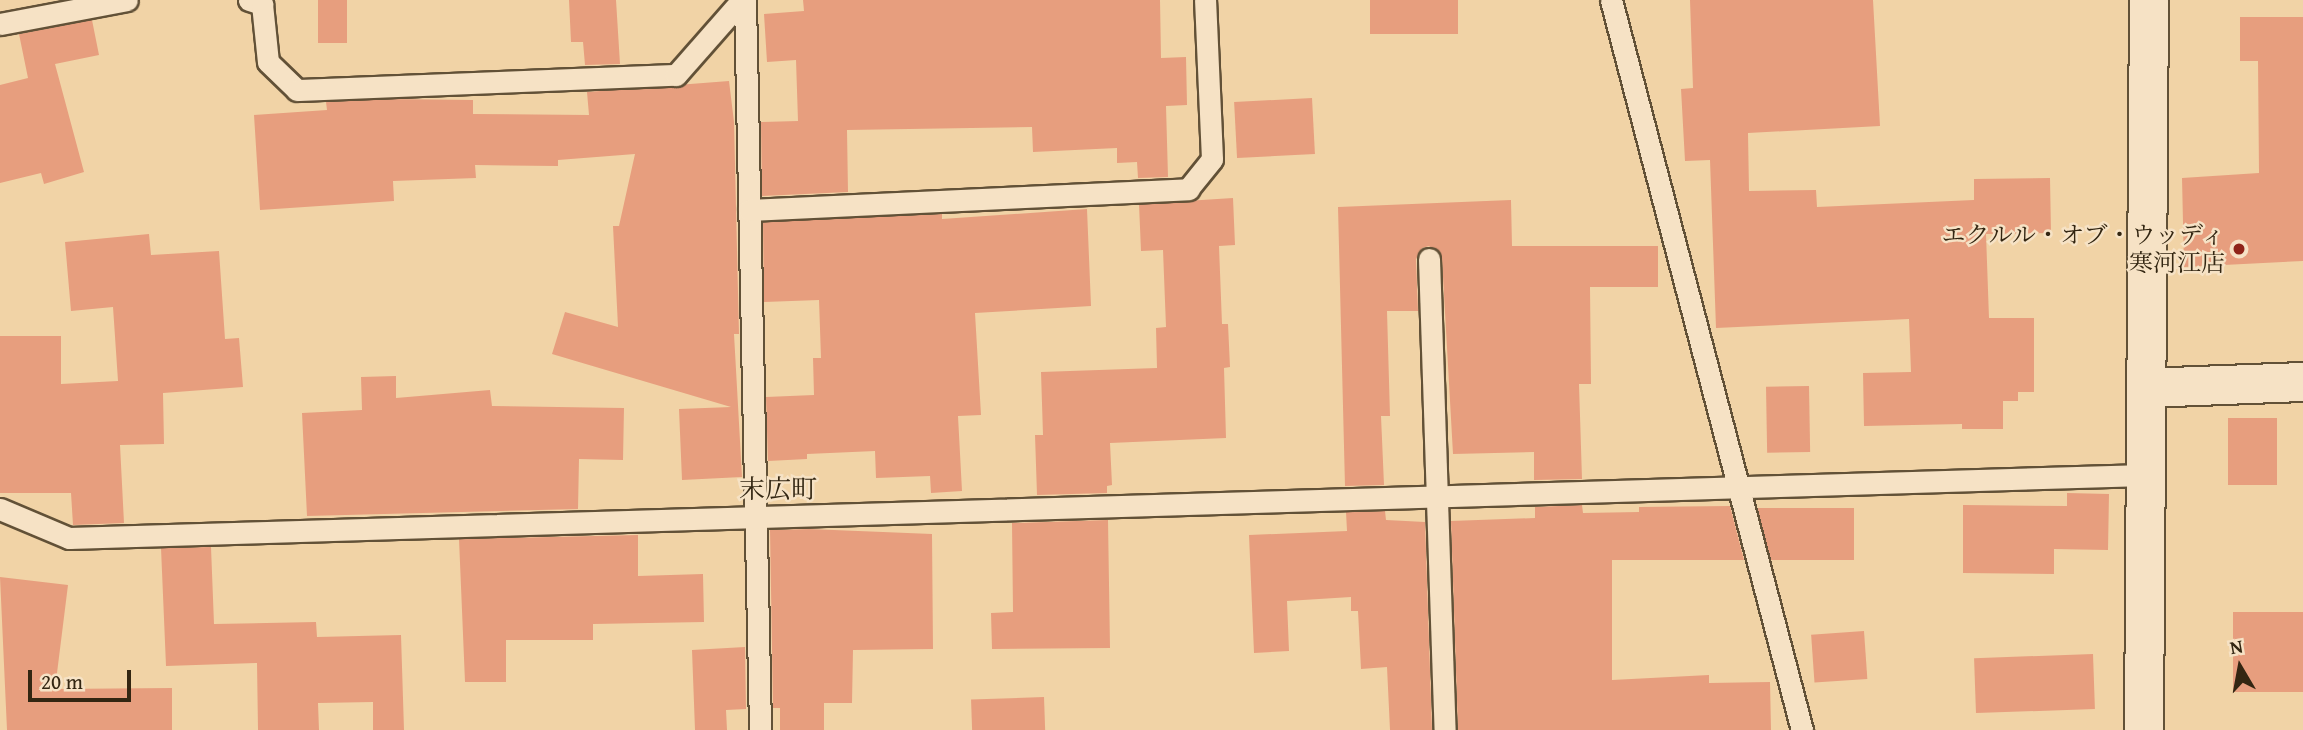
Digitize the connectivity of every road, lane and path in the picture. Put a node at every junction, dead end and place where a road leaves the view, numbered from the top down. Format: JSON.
{"nodes":[{"id":1,"x":127,"y":0,"type":"edge"},
{"id":2,"x":249,"y":0,"type":"edge"},
{"id":3,"x":1205,"y":0,"type":"edge"},
{"id":4,"x":1611,"y":0,"type":"edge"},
{"id":5,"x":2149,"y":0,"type":"edge"},
{"id":6,"x":743,"y":1,"type":"edge"},
{"id":7,"x":0,"y":24,"type":"edge"},
{"id":8,"x":749,"y":211,"type":"junction"},
{"id":9,"x":1429,"y":260,"type":"dead end"},
{"id":10,"x":2303,"y":382,"type":"edge"},
{"id":11,"x":2146,"y":388,"type":"junction"},
{"id":12,"x":2145,"y":475,"type":"junction"},
{"id":13,"x":1738,"y":486,"type":"junction"},
{"id":14,"x":1436,"y":496,"type":"junction"},
{"id":15,"x":0,"y":509,"type":"edge"},
{"id":16,"x":756,"y":518,"type":"junction"},
{"id":17,"x":760,"y":730,"type":"edge"},
{"id":18,"x":1445,"y":730,"type":"edge"},
{"id":19,"x":1802,"y":730,"type":"edge"},
{"id":20,"x":2144,"y":730,"type":"edge"}],
"edges":[{"from":1,"to":7,"type":"lane"},
{"from":2,"to":6,"type":"lane"},
{"from":3,"to":8,"type":"lane"},
{"from":4,"to":13,"type":"lane"},
{"from":5,"to":11,"type":"street"},
{"from":6,"to":8,"type":"lane"},
{"from":8,"to":16,"type":"lane"},
{"from":9,"to":14,"type":"lane"},
{"from":10,"to":11,"type":"street"},
{"from":11,"to":12,"type":"street"},
{"from":12,"to":13,"type":"lane"},
{"from":12,"to":20,"type":"street"},
{"from":13,"to":14,"type":"lane"},
{"from":13,"to":19,"type":"lane"},
{"from":14,"to":16,"type":"lane"},
{"from":14,"to":18,"type":"lane"},
{"from":15,"to":16,"type":"lane"},
{"from":16,"to":17,"type":"lane"}]}
